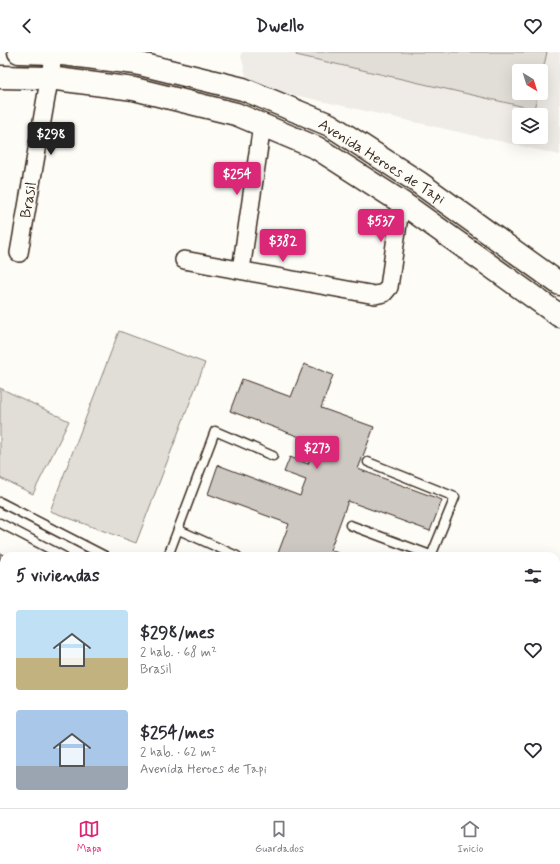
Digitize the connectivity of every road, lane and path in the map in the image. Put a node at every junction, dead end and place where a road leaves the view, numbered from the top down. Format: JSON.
{"nodes":[{"id":1,"x":19,"y":52,"type":"edge"},
{"id":2,"x":54,"y":53,"type":"edge"},
{"id":3,"x":0,"y":77,"type":"edge"},
{"id":4,"x":49,"y":78,"type":"junction"},
{"id":5,"x":262,"y":125,"type":"junction"},
{"id":6,"x":401,"y":202,"type":"junction"},
{"id":7,"x":19,"y":253,"type":"dead end"},
{"id":8,"x":184,"y":260,"type":"dead end"},
{"id":9,"x":241,"y":270,"type":"junction"},
{"id":10,"x":560,"y":284,"type":"edge"},
{"id":11,"x":560,"y":316,"type":"edge"},
{"id":12,"x":273,"y":456,"type":"dead end"},
{"id":13,"x":368,"y":462,"type":"dead end"},
{"id":14,"x":0,"y":502,"type":"edge"},
{"id":15,"x":0,"y":523,"type":"edge"},
{"id":16,"x":350,"y":525,"type":"dead end"},
{"id":17,"x":178,"y":530,"type":"junction"},
{"id":18,"x":55,"y":552,"type":"edge"},
{"id":19,"x":97,"y":552,"type":"edge"},
{"id":20,"x":170,"y":552,"type":"edge"},
{"id":21,"x":228,"y":552,"type":"edge"},
{"id":22,"x":421,"y":552,"type":"edge"},
{"id":23,"x":433,"y":552,"type":"edge"}],
"edges":[{"from":1,"to":2,"type":"main road","name":"Avenida Heroes de Tapi"},
{"from":2,"to":4,"type":"street","name":"Brasil"},
{"from":2,"to":10,"type":"main road","name":"Avenida Heroes de Tapi"},
{"from":3,"to":4,"type":"main road","name":"Avenida Heroes de Tapi"},
{"from":4,"to":5,"type":"main road","name":"Avenida Heroes de Tapi"},
{"from":4,"to":7,"type":"street","name":"Brasil"},
{"from":5,"to":6,"type":"main road","name":"Avenida Heroes de Tapi"},
{"from":5,"to":9,"type":"street"},
{"from":6,"to":9,"type":"street"},
{"from":6,"to":11,"type":"main road","name":"Avenida Heroes de Tapi"},
{"from":8,"to":9,"type":"street"},
{"from":12,"to":17,"type":"lane"},
{"from":13,"to":23,"type":"lane"},
{"from":14,"to":19,"type":"lane"},
{"from":15,"to":18,"type":"lane"},
{"from":16,"to":22,"type":"lane"},
{"from":17,"to":20,"type":"lane"},
{"from":17,"to":21,"type":"lane"}]}
